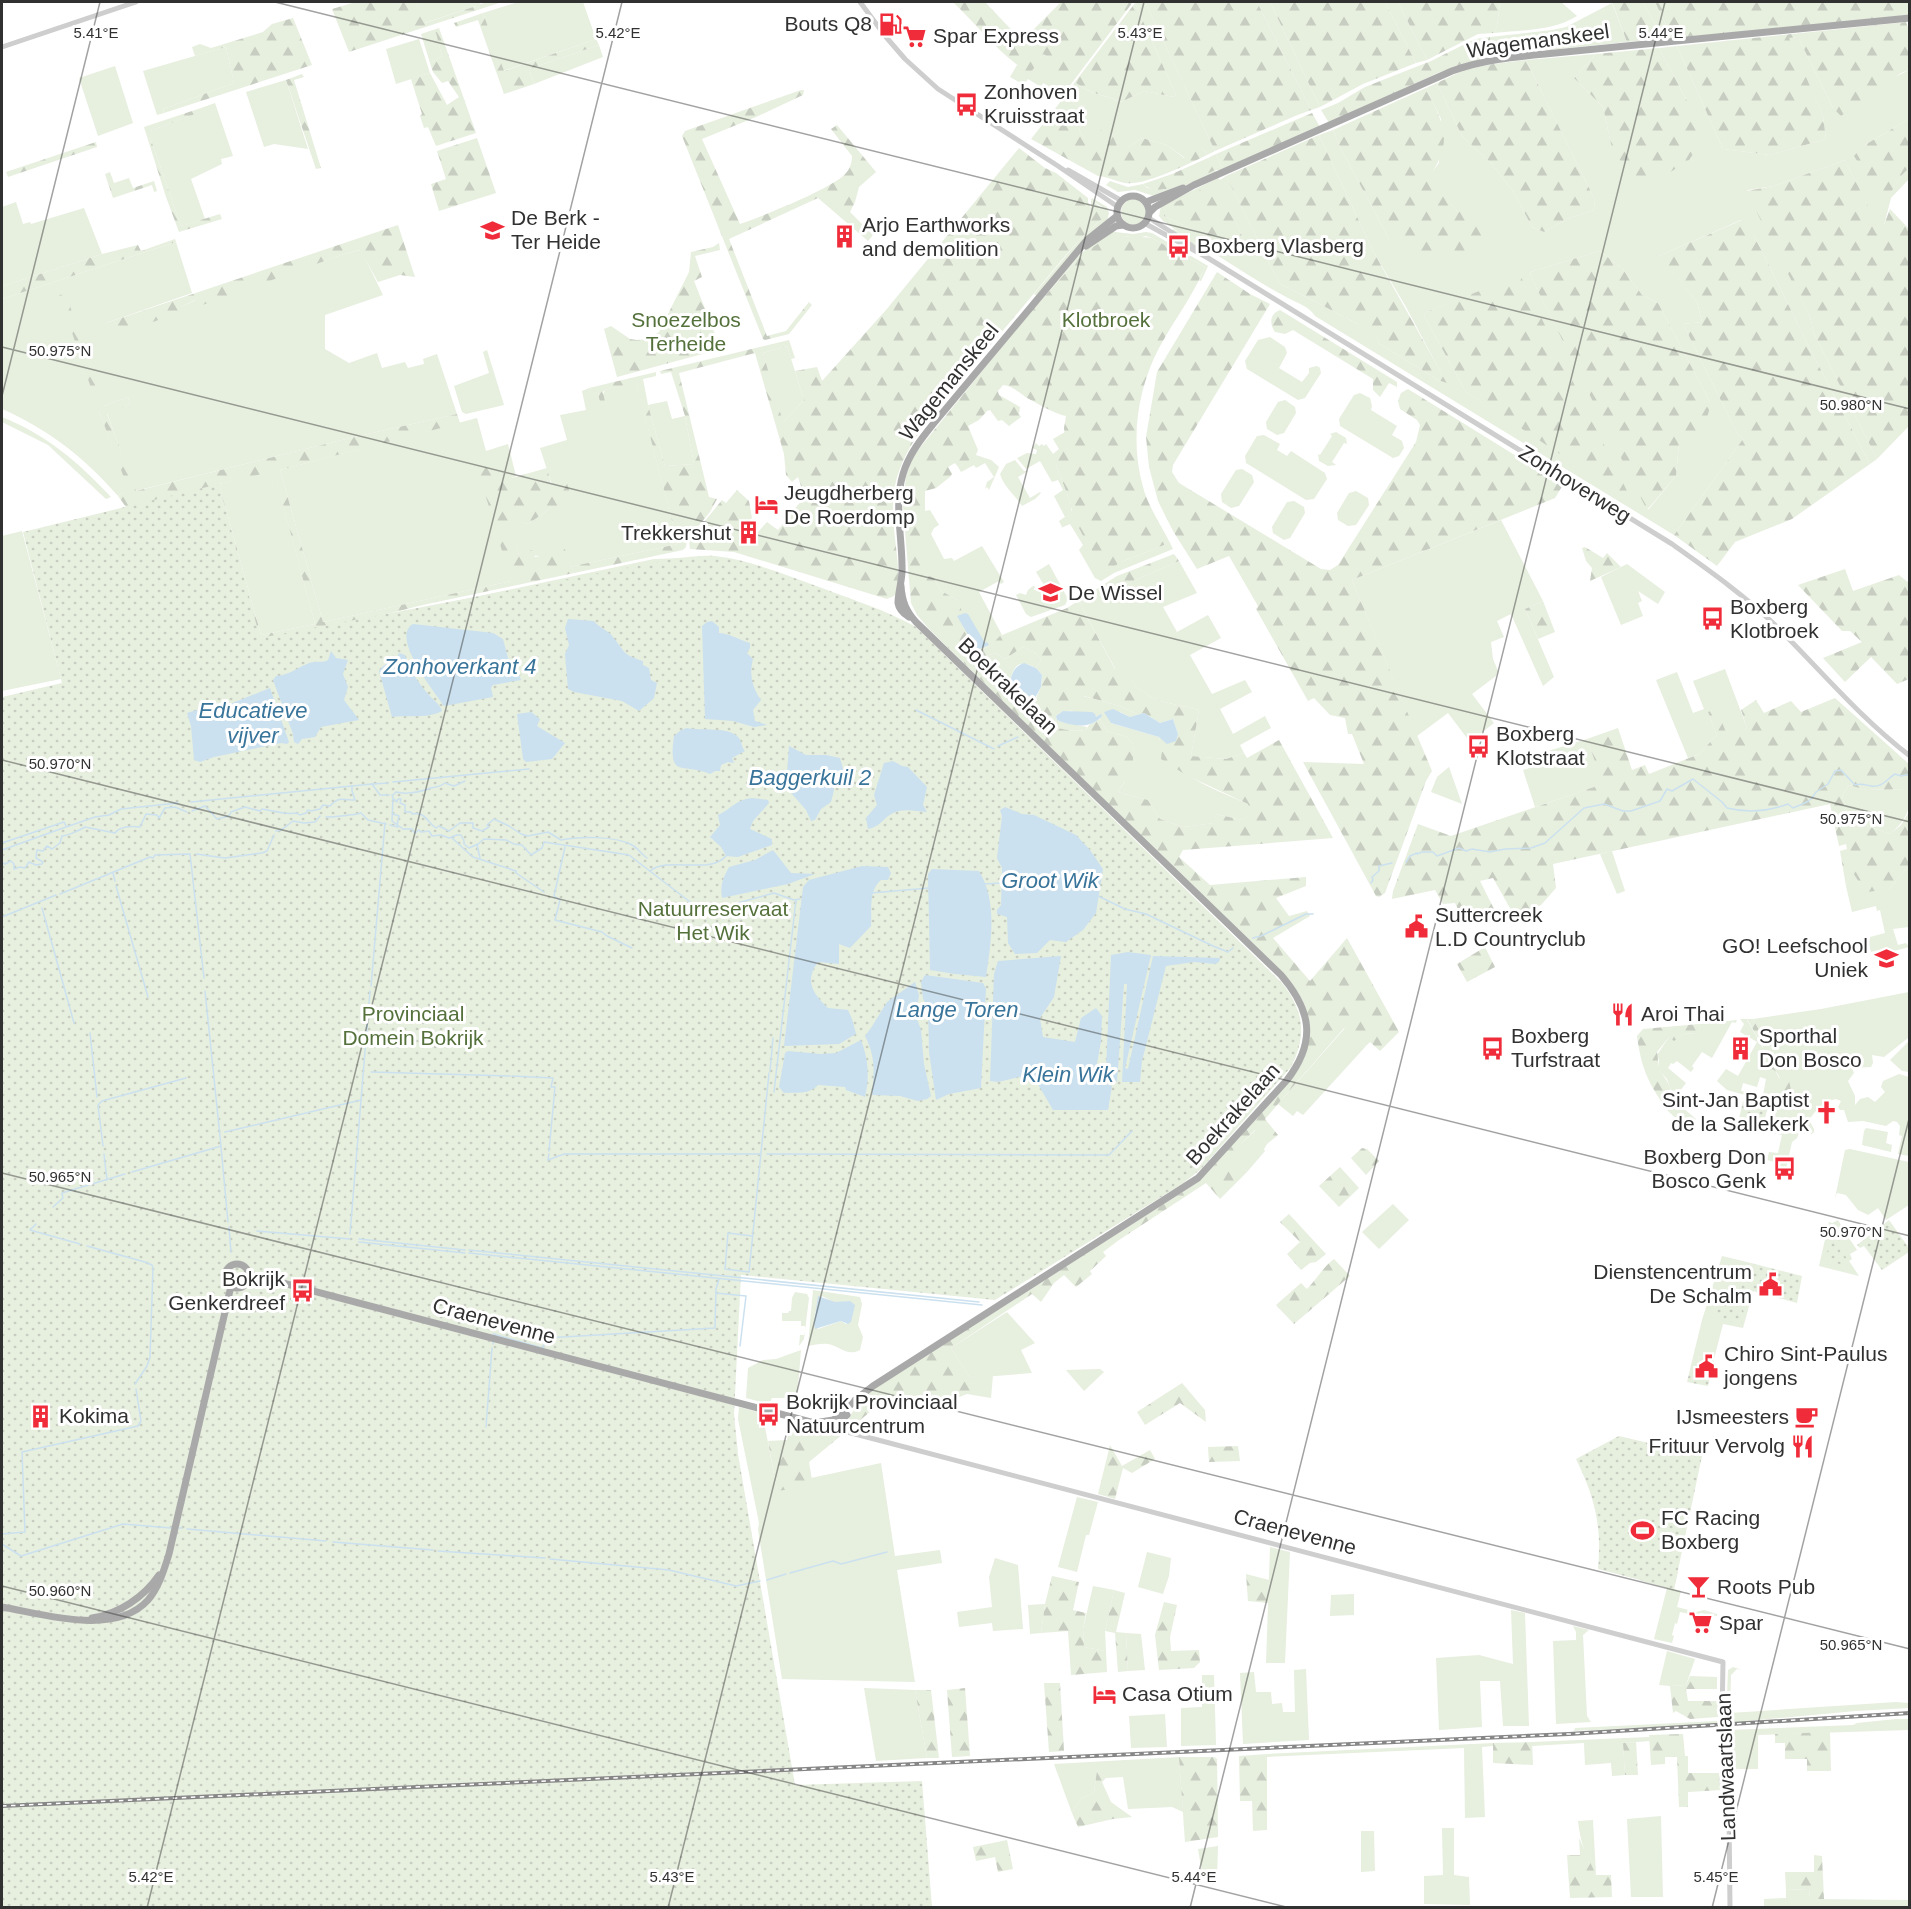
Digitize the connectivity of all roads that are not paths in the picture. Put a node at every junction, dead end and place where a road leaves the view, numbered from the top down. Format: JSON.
{"nodes":[{"id":1,"x":136,"y":2,"type":"edge"},
{"id":2,"x":860,"y":2,"type":"edge"},
{"id":3,"x":1910,"y":18,"type":"edge"},
{"id":4,"x":2,"y":46,"type":"edge"},
{"id":5,"x":1194,"y":185,"type":"junction"},
{"id":6,"x":1146,"y":202,"type":"junction"},
{"id":7,"x":1120,"y":204,"type":"junction"},
{"id":8,"x":1117,"y":216,"type":"junction"},
{"id":9,"x":1148,"y":218,"type":"junction"},
{"id":10,"x":1123,"y":225,"type":"junction"},
{"id":11,"x":1074,"y":255,"type":"junction"},
{"id":12,"x":916,"y":622,"type":"joint"},
{"id":13,"x":1910,"y":756,"type":"edge"},
{"id":14,"x":249,"y":1278,"type":"junction"},
{"id":15,"x":234,"y":1287,"type":"junction"},
{"id":16,"x":837,"y":1421,"type":"junction"},
{"id":17,"x":2,"y":1607,"type":"edge"},
{"id":18,"x":1724,"y":1662,"type":"joint"},
{"id":19,"x":1730,"y":1908,"type":"edge"}],
"edges":[{"from":1,"to":4,"type":"street"},
{"from":2,"to":7,"type":"street"},
{"from":3,"to":5,"type":"main road","name":"Wagemanskeel"},
{"from":5,"to":6,"type":"main road","name":"Wagemanskeel"},
{"from":5,"to":9,"type":"main road","name":"Wagemanskeel"},
{"from":6,"to":7,"type":"main road","name":"Wagemanskeel"},
{"from":6,"to":9,"type":"main road"},
{"from":7,"to":8,"type":"main road"},
{"from":8,"to":10,"type":"main road"},
{"from":8,"to":11,"type":"main road","name":"Wagemanskeel"},
{"from":9,"to":10,"type":"main road","name":"Wagemanskeel"},
{"from":9,"to":13,"type":"street","name":"Zonhoverweg"},
{"from":10,"to":11,"type":"main road","name":"Wagemanskeel"},
{"from":11,"to":12,"type":"main road","name":"Wagemanskeel"},
{"from":12,"to":16,"type":"main road","name":"Boekrakelaan"},
{"from":14,"to":15,"type":"main road"},
{"from":14,"to":15,"type":"main road","name":"Craenevenne"},
{"from":14,"to":16,"type":"main road","name":"Craenevenne"},
{"from":15,"to":17,"type":"main road","name":"Craenevenne"},
{"from":16,"to":18,"type":"street","name":"Craenevenne"},
{"from":18,"to":19,"type":"street","name":"Landwaartslaan"}]}
